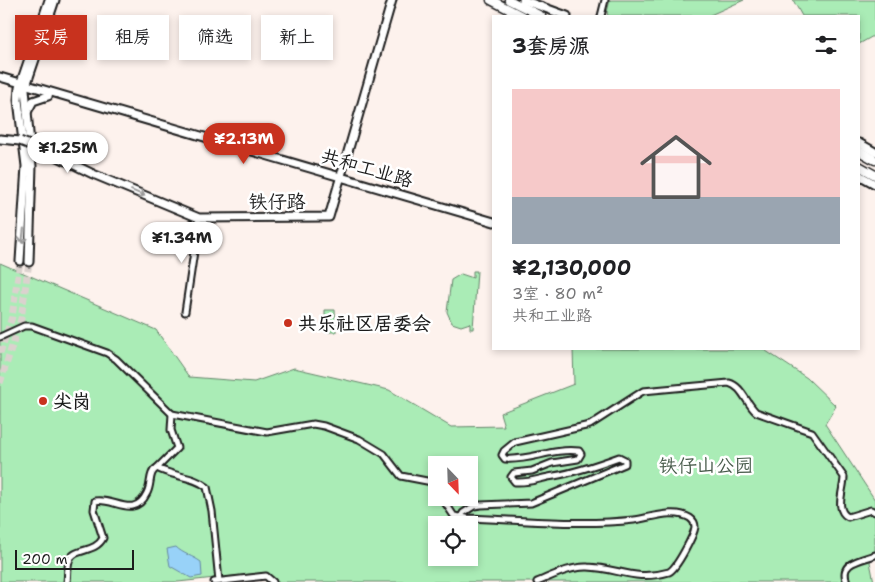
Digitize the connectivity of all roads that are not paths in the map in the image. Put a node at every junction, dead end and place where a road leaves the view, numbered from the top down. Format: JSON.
{"nodes":[{"id":1,"x":49,"y":0,"type":"edge"},
{"id":2,"x":55,"y":0,"type":"edge"},
{"id":3,"x":392,"y":0,"type":"edge"},
{"id":4,"x":491,"y":0,"type":"edge"},
{"id":5,"x":509,"y":0,"type":"edge"},
{"id":6,"x":523,"y":0,"type":"edge"},
{"id":7,"x":605,"y":0,"type":"edge"},
{"id":8,"x":520,"y":15,"type":"edge"},
{"id":9,"x":539,"y":15,"type":"edge"},
{"id":10,"x":564,"y":15,"type":"edge"},
{"id":11,"x":601,"y":15,"type":"edge"},
{"id":12,"x":0,"y":77,"type":"edge"},
{"id":13,"x":0,"y":82,"type":"edge"},
{"id":14,"x":23,"y":86,"type":"junction"},
{"id":15,"x":48,"y":96,"type":"junction"},
{"id":16,"x":27,"y":114,"type":"junction"},
{"id":17,"x":0,"y":139,"type":"edge"},
{"id":18,"x":860,"y":144,"type":"edge"},
{"id":19,"x":860,"y":152,"type":"edge"},
{"id":20,"x":875,"y":152,"type":"edge"},
{"id":21,"x":875,"y":160,"type":"edge"},
{"id":22,"x":860,"y":167,"type":"edge"},
{"id":23,"x":875,"y":175,"type":"edge"},
{"id":24,"x":860,"y":176,"type":"edge"},
{"id":25,"x":340,"y":179,"type":"junction"},
{"id":26,"x":875,"y":184,"type":"edge"},
{"id":27,"x":199,"y":218,"type":"junction"},
{"id":28,"x":492,"y":221,"type":"edge"},
{"id":29,"x":492,"y":225,"type":"edge"},
{"id":30,"x":20,"y":261,"type":"tunnel mouth"},
{"id":31,"x":30,"y":262,"type":"tunnel mouth"},
{"id":32,"x":186,"y":312,"type":"dead end"},
{"id":33,"x":0,"y":337,"type":"edge"},
{"id":34,"x":172,"y":414,"type":"junction"},
{"id":35,"x":157,"y":468,"type":"junction"},
{"id":36,"x":428,"y":481,"type":"edge"},
{"id":37,"x":447,"y":506,"type":"edge"},
{"id":38,"x":875,"y":512,"type":"edge"},
{"id":39,"x":463,"y":515,"type":"junction"},
{"id":40,"x":875,"y":555,"type":"edge"},
{"id":41,"x":67,"y":582,"type":"edge"},
{"id":42,"x":214,"y":582,"type":"edge"},
{"id":43,"x":219,"y":582,"type":"edge"},
{"id":44,"x":273,"y":582,"type":"edge"},
{"id":45,"x":537,"y":582,"type":"edge"},
{"id":46,"x":847,"y":582,"type":"edge"}],
"edges":[{"from":1,"to":14,"type":"street"},
{"from":2,"to":14,"type":"street"},
{"from":3,"to":25,"type":"street"},
{"from":4,"to":8,"type":"main road"},
{"from":5,"to":9,"type":"main road"},
{"from":6,"to":10,"type":"street"},
{"from":7,"to":11,"type":"street"},
{"from":12,"to":14,"type":"street","name":"共和工业路"},
{"from":13,"to":14,"type":"street","name":"共和工业路"},
{"from":14,"to":15,"type":"street","name":"共和工业路"},
{"from":14,"to":16,"type":"street"},
{"from":14,"to":25,"type":"street","name":"共和工业路"},
{"from":14,"to":30,"type":"street","one_way":true},
{"from":15,"to":16,"type":"street"},
{"from":15,"to":25,"type":"street","name":"共和工业路"},
{"from":16,"to":31,"type":"street"},
{"from":17,"to":27,"type":"street","name":"铁仔路","one_way":true,"bridge":true},
{"from":18,"to":20,"type":"street"},
{"from":19,"to":21,"type":"main road"},
{"from":22,"to":23,"type":"main road"},
{"from":24,"to":26,"type":"street"},
{"from":25,"to":27,"type":"street","name":"铁仔路"},
{"from":25,"to":28,"type":"street","name":"共和工业路"},
{"from":25,"to":29,"type":"street","name":"共和工业路"},
{"from":27,"to":32,"type":"street"},
{"from":33,"to":34,"type":"street"},
{"from":34,"to":35,"type":"street"},
{"from":34,"to":36,"type":"street"},
{"from":35,"to":41,"type":"street"},
{"from":35,"to":43,"type":"street"},
{"from":37,"to":39,"type":"street"},
{"from":38,"to":39,"type":"street"},
{"from":39,"to":45,"type":"street"},
{"from":40,"to":46,"type":"street"},
{"from":42,"to":43,"type":"street"},
{"from":43,"to":44,"type":"street"}]}
